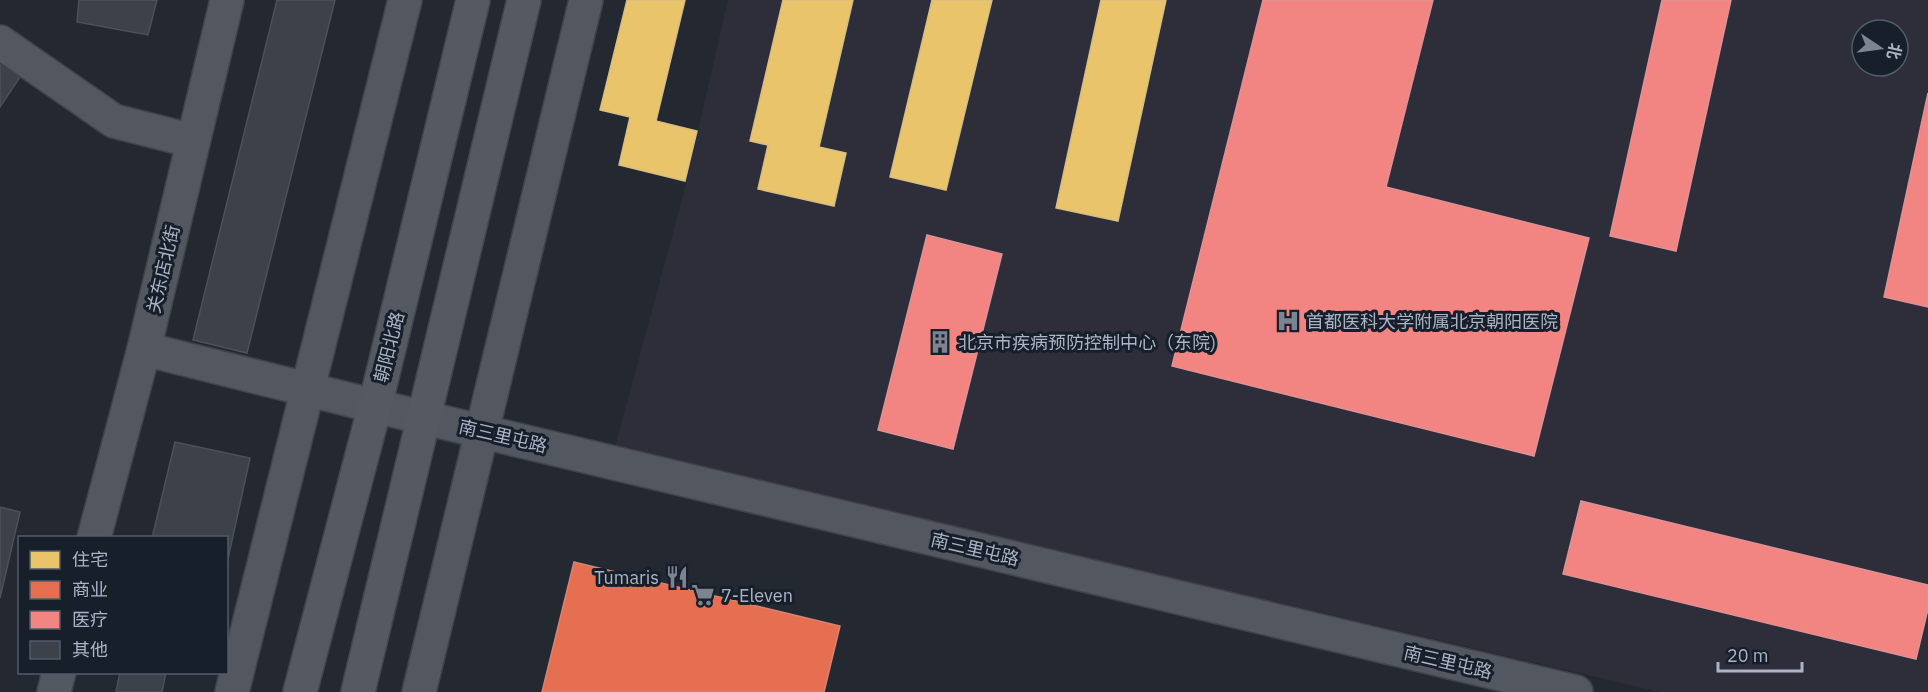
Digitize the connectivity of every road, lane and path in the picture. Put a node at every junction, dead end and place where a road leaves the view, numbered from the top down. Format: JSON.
{"nodes":[{"id":1,"x":227,"y":0,"type":"edge"},
{"id":2,"x":405,"y":0,"type":"edge"},
{"id":3,"x":473,"y":0,"type":"edge"},
{"id":4,"x":524,"y":0,"type":"edge"},
{"id":5,"x":586,"y":0,"type":"edge"},
{"id":6,"x":0,"y":42,"type":"edge"},
{"id":7,"x":193,"y":141,"type":"junction"},
{"id":8,"x":144,"y":349,"type":"junction"},
{"id":9,"x":307,"y":389,"type":"junction"},
{"id":10,"x":375,"y":406,"type":"junction"},
{"id":11,"x":423,"y":417,"type":"junction"},
{"id":12,"x":483,"y":431,"type":"junction"},
{"id":13,"x":94,"y":536,"type":"edge"},
{"id":14,"x":58,"y":674,"type":"edge"},
{"id":15,"x":54,"y":692,"type":"edge"},
{"id":16,"x":232,"y":692,"type":"edge"},
{"id":17,"x":300,"y":692,"type":"edge"},
{"id":18,"x":358,"y":692,"type":"edge"},
{"id":19,"x":419,"y":692,"type":"edge"},
{"id":20,"x":1576,"y":692,"type":"edge"}],
"edges":[{"from":1,"to":7,"type":"street","name":"关东店北街"},
{"from":2,"to":9,"type":"street"},
{"from":3,"to":10,"type":"main road","name":"朝阳北路"},
{"from":4,"to":11,"type":"main road"},
{"from":5,"to":12,"type":"street"},
{"from":6,"to":7,"type":"street"},
{"from":7,"to":8,"type":"street","name":"关东店北街"},
{"from":8,"to":9,"type":"street","name":"南三里屯路"},
{"from":8,"to":13,"type":"street","name":"关东店北街"},
{"from":9,"to":10,"type":"street","name":"南三里屯路"},
{"from":9,"to":16,"type":"street"},
{"from":10,"to":11,"type":"street","name":"南三里屯路"},
{"from":10,"to":17,"type":"main road","name":"朝阳北路"},
{"from":11,"to":12,"type":"street","name":"南三里屯路"},
{"from":11,"to":18,"type":"main road"},
{"from":12,"to":19,"type":"street"},
{"from":12,"to":20,"type":"street","name":"南三里屯路"},
{"from":14,"to":15,"type":"street"}]}
